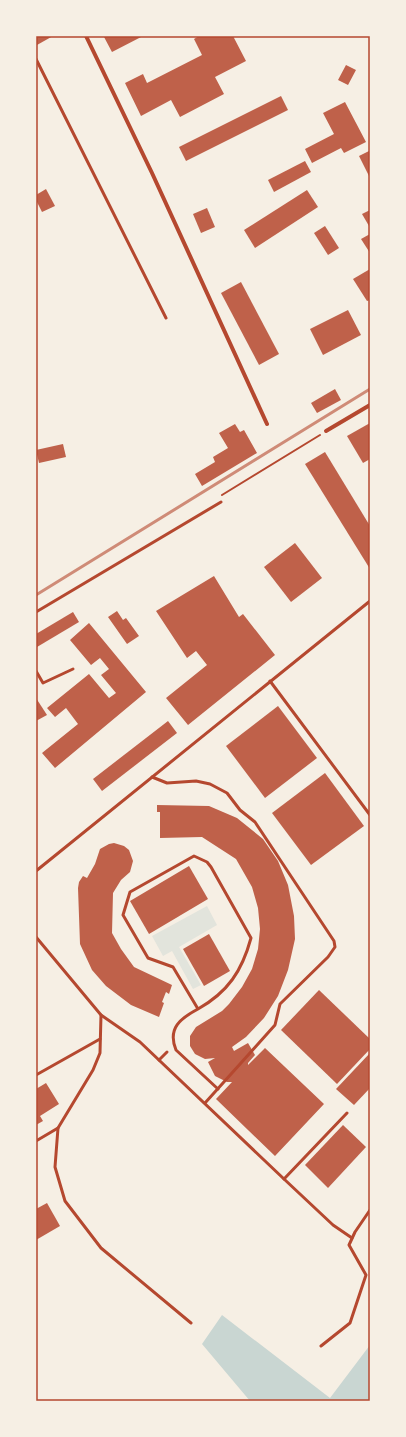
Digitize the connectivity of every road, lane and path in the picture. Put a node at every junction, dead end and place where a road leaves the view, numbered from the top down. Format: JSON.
{"nodes":[{"id":1,"x":86,"y":36,"type":"edge"},
{"id":2,"x":36,"y":59,"type":"edge"},
{"id":3,"x":166,"y":318,"type":"dead end"},
{"id":4,"x":370,"y":405,"type":"edge"},
{"id":5,"x":267,"y":424,"type":"dead end"},
{"id":6,"x":326,"y":431,"type":"joint"},
{"id":7,"x":221,"y":502,"type":"joint"},
{"id":8,"x":370,"y":601,"type":"edge"},
{"id":9,"x":36,"y":612,"type":"edge"},
{"id":10,"x":73,"y":669,"type":"dead end"},
{"id":11,"x":36,"y":672,"type":"edge"},
{"id":12,"x":270,"y":682,"type":"junction"},
{"id":13,"x":152,"y":777,"type":"junction"},
{"id":14,"x":370,"y":815,"type":"edge"},
{"id":15,"x":36,"y":871,"type":"edge"},
{"id":16,"x":36,"y":937,"type":"edge"},
{"id":17,"x":198,"y":1009,"type":"junction"},
{"id":18,"x":101,"y":1015,"type":"junction"},
{"id":19,"x":100,"y":1039,"type":"junction"},
{"id":20,"x":167,"y":1052,"type":"dead end"},
{"id":21,"x":160,"y":1060,"type":"junction"},
{"id":22,"x":36,"y":1075,"type":"edge"},
{"id":23,"x":218,"y":1089,"type":"junction"},
{"id":24,"x":205,"y":1103,"type":"junction"},
{"id":25,"x":347,"y":1113,"type":"dead end"},
{"id":26,"x":58,"y":1128,"type":"junction"},
{"id":27,"x":36,"y":1141,"type":"edge"},
{"id":28,"x":284,"y":1179,"type":"junction"},
{"id":29,"x":370,"y":1210,"type":"edge"},
{"id":30,"x":352,"y":1238,"type":"junction"},
{"id":31,"x":191,"y":1323,"type":"dead end"},
{"id":32,"x":321,"y":1346,"type":"dead end"}],
"edges":[{"from":1,"to":5,"type":"street"},
{"from":2,"to":3,"type":"lane"},
{"from":4,"to":6,"type":"street"},
{"from":6,"to":7,"type":"path"},
{"from":7,"to":9,"type":"lane"},
{"from":8,"to":12,"type":"lane"},
{"from":10,"to":11,"type":"lane"},
{"from":12,"to":13,"type":"lane"},
{"from":12,"to":14,"type":"lane"},
{"from":13,"to":15,"type":"lane"},
{"from":13,"to":23,"type":"lane"},
{"from":16,"to":18,"type":"lane"},
{"from":17,"to":17,"type":"lane"},
{"from":17,"to":23,"type":"lane"},
{"from":18,"to":19,"type":"lane"},
{"from":18,"to":21,"type":"lane"},
{"from":19,"to":22,"type":"lane"},
{"from":19,"to":26,"type":"lane"},
{"from":20,"to":21,"type":"lane"},
{"from":21,"to":24,"type":"lane"},
{"from":23,"to":24,"type":"lane"},
{"from":24,"to":28,"type":"lane"},
{"from":25,"to":28,"type":"lane"},
{"from":26,"to":27,"type":"lane"},
{"from":26,"to":31,"type":"lane"},
{"from":28,"to":30,"type":"lane"},
{"from":29,"to":30,"type":"lane"},
{"from":30,"to":32,"type":"lane"}]}
